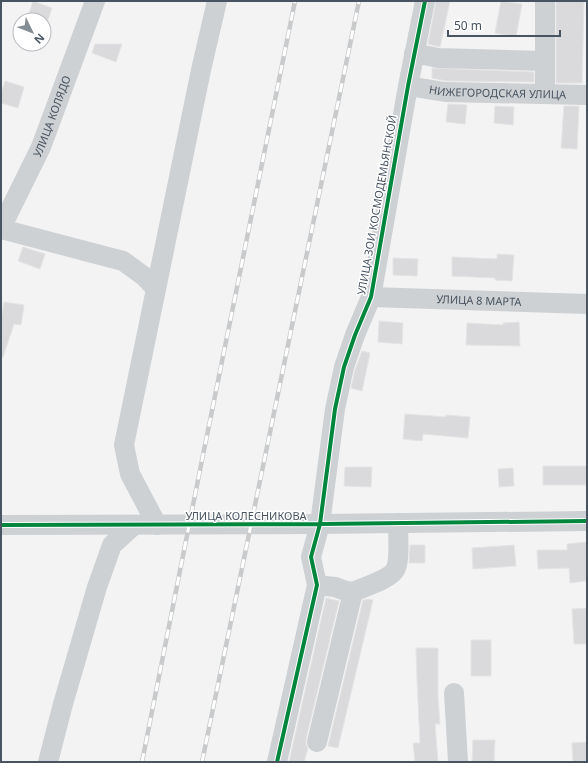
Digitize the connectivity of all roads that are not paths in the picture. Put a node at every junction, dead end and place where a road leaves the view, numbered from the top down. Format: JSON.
{"nodes":[{"id":1,"x":95,"y":1,"type":"edge"},
{"id":2,"x":217,"y":1,"type":"edge"},
{"id":3,"x":425,"y":1,"type":"edge"},
{"id":4,"x":545,"y":1,"type":"edge"},
{"id":5,"x":414,"y":53,"type":"junction"},
{"id":6,"x":545,"y":61,"type":"junction"},
{"id":7,"x":408,"y":86,"type":"junction"},
{"id":8,"x":545,"y":93,"type":"junction"},
{"id":9,"x":587,"y":94,"type":"edge"},
{"id":10,"x":1,"y":228,"type":"edge"},
{"id":11,"x":156,"y":289,"type":"junction"},
{"id":12,"x":371,"y":297,"type":"junction"},
{"id":13,"x":587,"y":304,"type":"edge"},
{"id":14,"x":587,"y":521,"type":"edge"},
{"id":15,"x":320,"y":524,"type":"junction"},
{"id":16,"x":398,"y":524,"type":"junction"},
{"id":17,"x":1,"y":525,"type":"edge"},
{"id":18,"x":134,"y":525,"type":"junction"},
{"id":19,"x":157,"y":525,"type":"junction"},
{"id":20,"x":317,"y":584,"type":"junction"},
{"id":21,"x":353,"y":592,"type":"junction"},
{"id":22,"x":454,"y":693,"type":"dead end"},
{"id":23,"x":317,"y":742,"type":"dead end"},
{"id":24,"x":48,"y":762,"type":"edge"},
{"id":25,"x":277,"y":762,"type":"edge"},
{"id":26,"x":458,"y":762,"type":"edge"}],
"edges":[{"from":1,"to":10,"type":"street","name":"УЛИЦА КОЛЯДО"},
{"from":2,"to":11,"type":"street"},
{"from":3,"to":5,"type":"street","name":"УЛИЦА ЗОИ КОСМОДЕМЬЯНСКОЙ"},
{"from":4,"to":6,"type":"street"},
{"from":5,"to":6,"type":"street"},
{"from":5,"to":7,"type":"street","name":"УЛИЦА ЗОИ КОСМОДЕМЬЯНСКОЙ"},
{"from":6,"to":8,"type":"street"},
{"from":7,"to":8,"type":"street","name":"НИЖЕГОРОДСКАЯ УЛИЦА"},
{"from":7,"to":12,"type":"street","name":"УЛИЦА ЗОИ КОСМОДЕМЬЯНСКОЙ"},
{"from":8,"to":9,"type":"street","name":"НИЖЕГОРОДСКАЯ УЛИЦА"},
{"from":10,"to":11,"type":"street"},
{"from":11,"to":19,"type":"street"},
{"from":12,"to":13,"type":"street","name":"УЛИЦА 8 МАРТА"},
{"from":12,"to":15,"type":"street","name":"УЛИЦА ЗОИ КОСМОДЕМЬЯНСКОЙ"},
{"from":14,"to":16,"type":"street","name":"УЛИЦА КОЛЕСНИКОВА"},
{"from":15,"to":16,"type":"street","name":"УЛИЦА КОЛЕСНИКОВА"},
{"from":15,"to":19,"type":"street","name":"УЛИЦА КОЛЕСНИКОВА"},
{"from":15,"to":20,"type":"street","name":"УЛИЦА ЗОИ КОСМОДЕМЬЯНСКОЙ"},
{"from":16,"to":21,"type":"street"},
{"from":17,"to":18,"type":"street","name":"УЛИЦА КОЛЕСНИКОВА"},
{"from":18,"to":19,"type":"street","name":"УЛИЦА КОЛЕСНИКОВА"},
{"from":18,"to":24,"type":"street"},
{"from":20,"to":21,"type":"street"},
{"from":20,"to":25,"type":"street","name":"УЛИЦА ЗОИ КОСМОДЕМЬЯНСКОЙ"},
{"from":21,"to":23,"type":"street"},
{"from":22,"to":26,"type":"street"}]}
